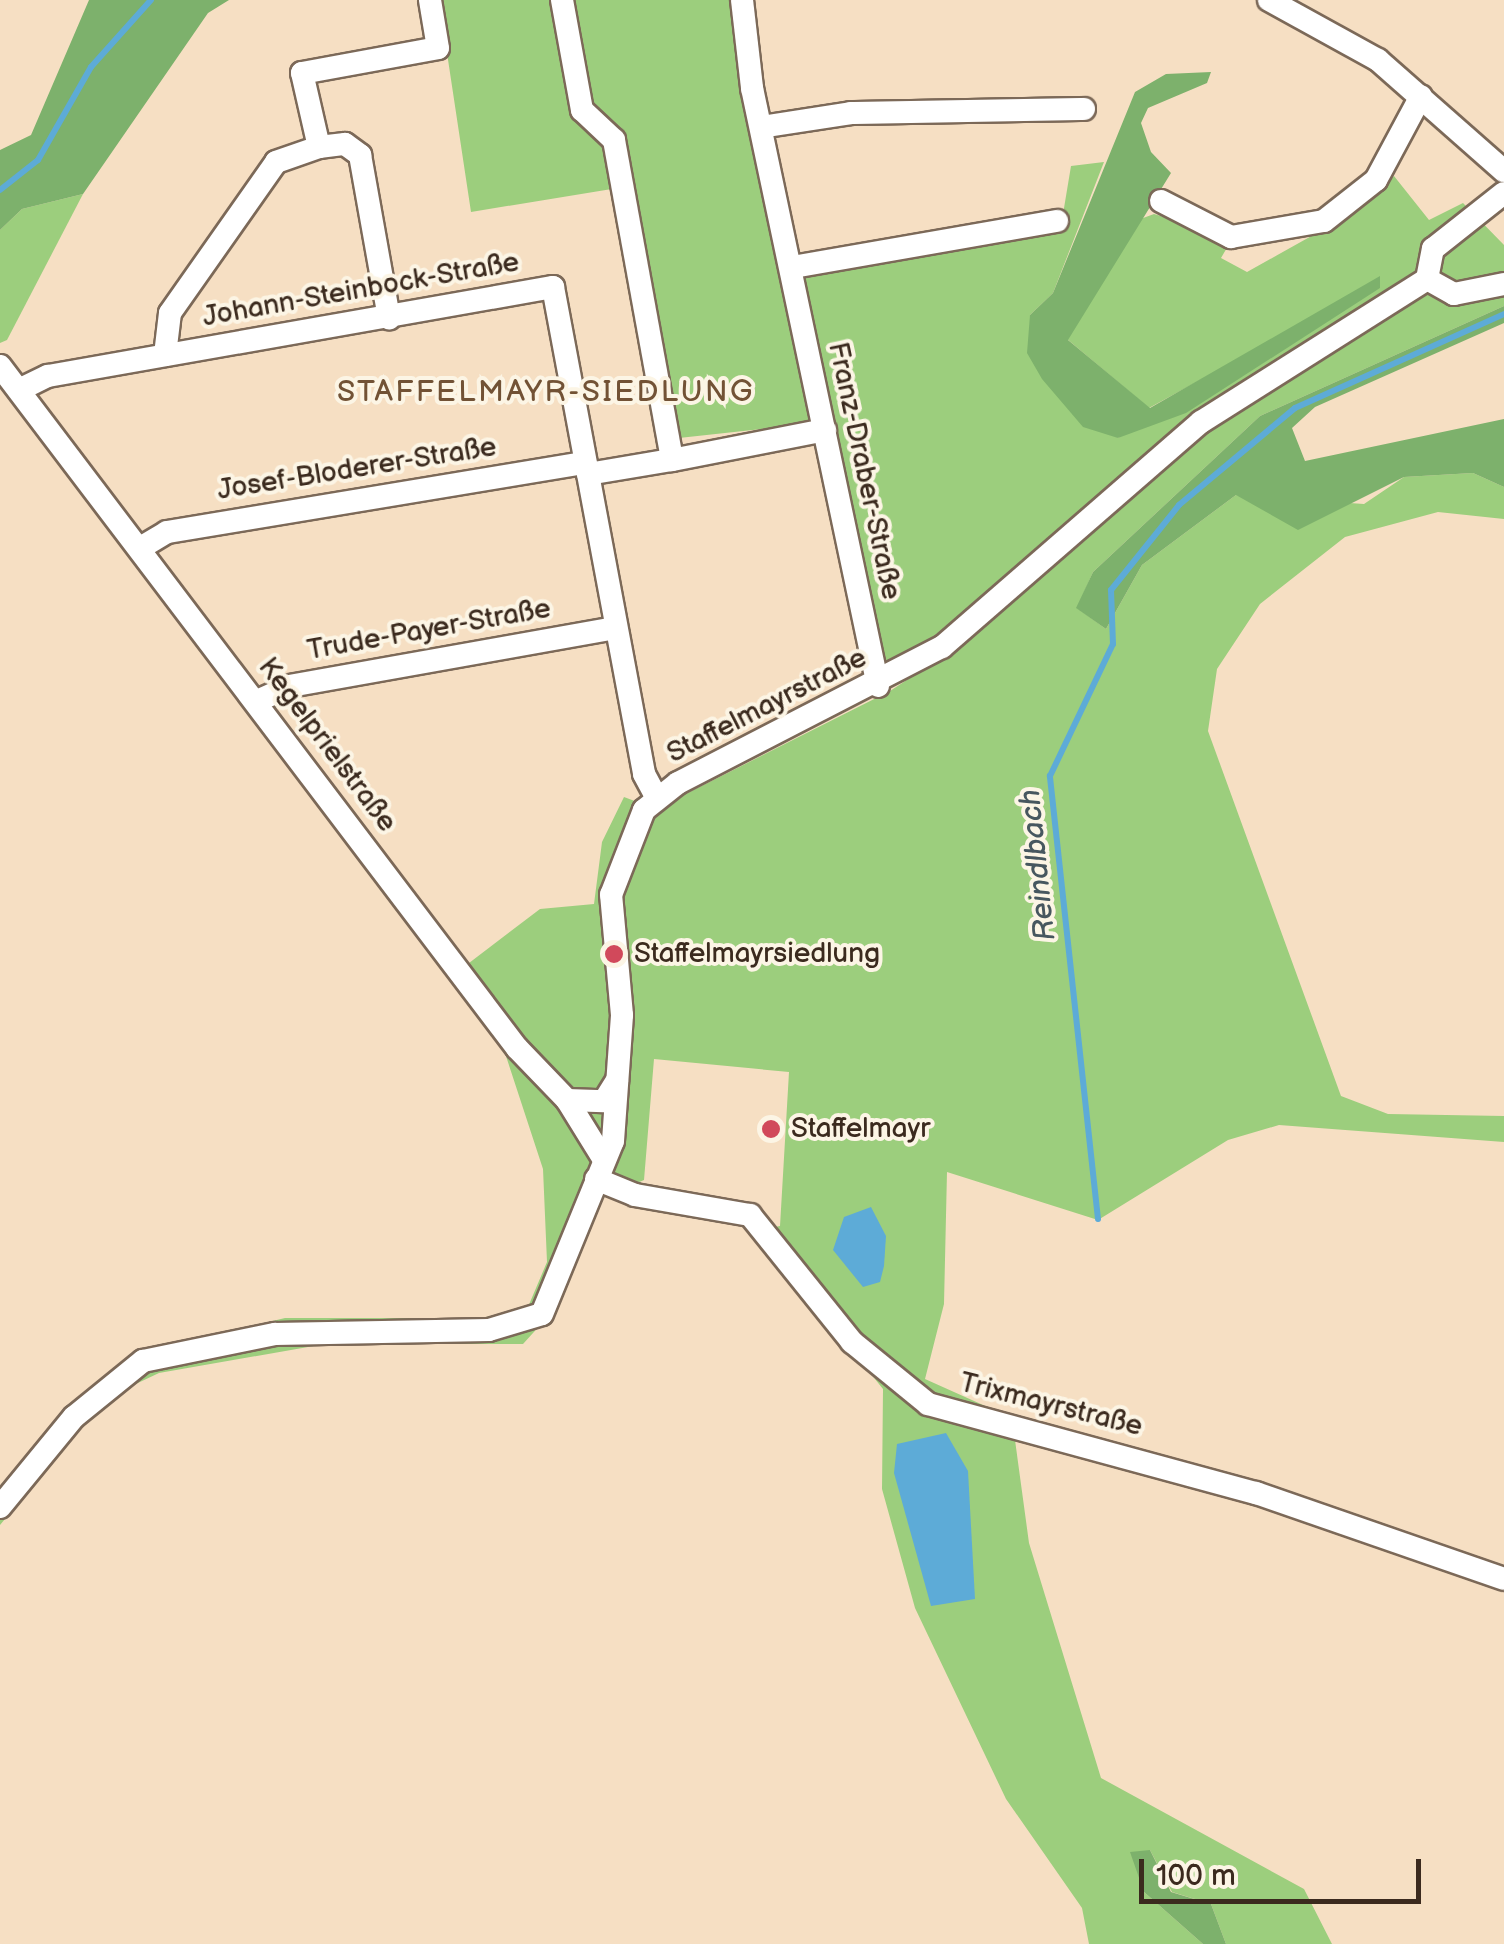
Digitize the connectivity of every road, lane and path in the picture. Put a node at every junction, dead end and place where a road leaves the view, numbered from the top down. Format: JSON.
{"nodes":[{"id":1,"x":430,"y":0,"type":"edge"},
{"id":2,"x":562,"y":0,"type":"edge"},
{"id":3,"x":742,"y":0,"type":"edge"},
{"id":4,"x":1269,"y":0,"type":"edge"},
{"id":5,"x":1421,"y":96,"type":"junction"},
{"id":6,"x":1084,"y":109,"type":"dead end"},
{"id":7,"x":761,"y":127,"type":"junction"},
{"id":8,"x":319,"y":147,"type":"junction"},
{"id":9,"x":1504,"y":172,"type":"edge"},
{"id":10,"x":1504,"y":193,"type":"edge"},
{"id":11,"x":1162,"y":201,"type":"dead end"},
{"id":12,"x":1057,"y":221,"type":"dead end"},
{"id":13,"x":793,"y":267,"type":"junction"},
{"id":14,"x":1427,"y":279,"type":"junction"},
{"id":15,"x":1504,"y":284,"type":"edge"},
{"id":16,"x":389,"y":318,"type":"junction"},
{"id":17,"x":166,"y":355,"type":"junction"},
{"id":18,"x":0,"y":366,"type":"edge"},
{"id":19,"x":23,"y":388,"type":"junction"},
{"id":20,"x":826,"y":430,"type":"junction"},
{"id":21,"x":672,"y":460,"type":"junction"},
{"id":22,"x":586,"y":469,"type":"junction"},
{"id":23,"x":142,"y":547,"type":"junction"},
{"id":24,"x":614,"y":628,"type":"junction"},
{"id":25,"x":878,"y":686,"type":"junction"},
{"id":26,"x":257,"y":701,"type":"junction"},
{"id":27,"x":656,"y":797,"type":"junction"},
{"id":28,"x":617,"y":1080,"type":"junction"},
{"id":29,"x":568,"y":1100,"type":"junction"},
{"id":30,"x":600,"y":1170,"type":"junction"},
{"id":31,"x":0,"y":1507,"type":"edge"},
{"id":32,"x":1504,"y":1579,"type":"edge"}],
"edges":[{"from":1,"to":8,"type":"street"},
{"from":2,"to":21,"type":"street"},
{"from":3,"to":7,"type":"street","name":"Franz-Draber-Straße"},
{"from":4,"to":5,"type":"street"},
{"from":5,"to":9,"type":"street"},
{"from":5,"to":11,"type":"street"},
{"from":6,"to":7,"type":"street"},
{"from":7,"to":13,"type":"street","name":"Franz-Draber-Straße"},
{"from":8,"to":16,"type":"street"},
{"from":8,"to":17,"type":"street"},
{"from":10,"to":14,"type":"street"},
{"from":12,"to":13,"type":"street"},
{"from":13,"to":20,"type":"street","name":"Franz-Draber-Straße"},
{"from":14,"to":15,"type":"street"},
{"from":14,"to":25,"type":"street","name":"Staffelmayrstraße"},
{"from":16,"to":17,"type":"street","name":"Johann-Steinbock-Straße"},
{"from":16,"to":22,"type":"street","name":"Johann-Steinbock-Straße"},
{"from":17,"to":19,"type":"street","name":"Johann-Steinbock-Straße"},
{"from":18,"to":19,"type":"street","name":"Kegelprielstraße"},
{"from":19,"to":23,"type":"street","name":"Kegelprielstraße"},
{"from":20,"to":21,"type":"street","name":"Josef-Bloderer-Straße"},
{"from":20,"to":25,"type":"street","name":"Franz-Draber-Straße"},
{"from":21,"to":22,"type":"street","name":"Josef-Bloderer-Straße"},
{"from":22,"to":23,"type":"street","name":"Josef-Bloderer-Straße"},
{"from":22,"to":24,"type":"street","name":"Johann-Steinbock-Straße"},
{"from":23,"to":26,"type":"street","name":"Kegelprielstraße"},
{"from":24,"to":26,"type":"street","name":"Trude-Payer-Straße"},
{"from":24,"to":27,"type":"street","name":"Johann-Steinbock-Straße"},
{"from":25,"to":27,"type":"street","name":"Staffelmayrstraße"},
{"from":26,"to":29,"type":"street","name":"Kegelprielstraße"},
{"from":27,"to":28,"type":"street","name":"Staffelmayrstraße"},
{"from":28,"to":29,"type":"street"},
{"from":28,"to":30,"type":"street","name":"Staffelmayrstraße"},
{"from":29,"to":30,"type":"street","name":"Kegelprielstraße"},
{"from":30,"to":31,"type":"street","name":"Staffelmayrstraße"},
{"from":30,"to":32,"type":"street","name":"Trixmayrstraße"}]}
